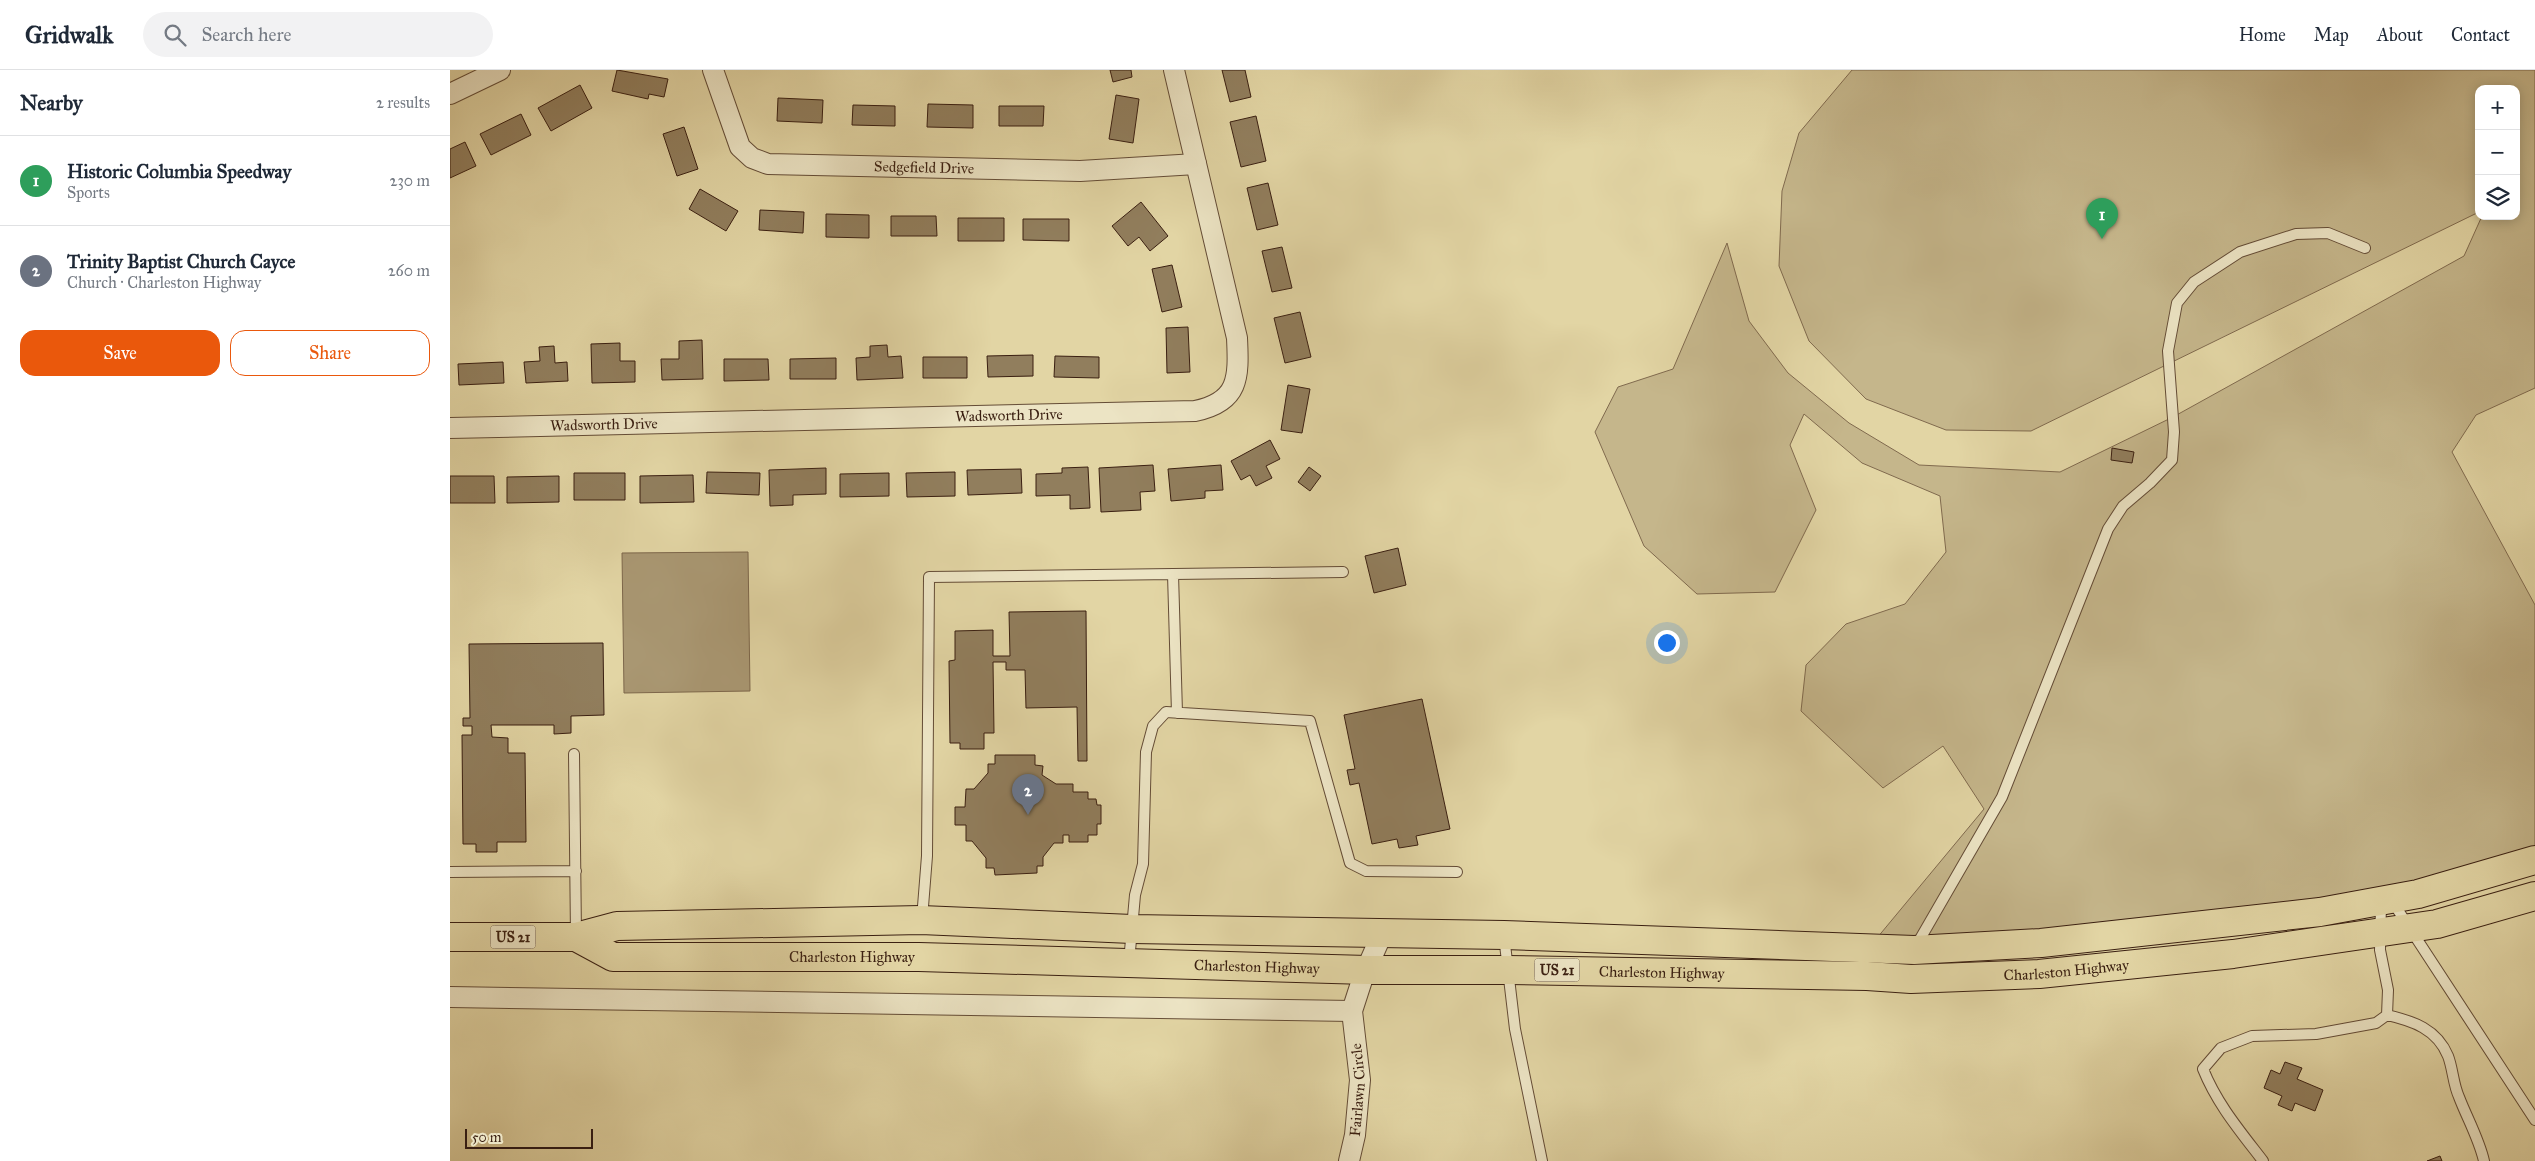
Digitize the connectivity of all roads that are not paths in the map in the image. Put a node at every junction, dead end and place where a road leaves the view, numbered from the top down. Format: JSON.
{"nodes":[{"id":1,"x":500,"y":70,"type":"edge"},
{"id":2,"x":713,"y":70,"type":"edge"},
{"id":3,"x":1174,"y":70,"type":"edge"},
{"id":4,"x":450,"y":94,"type":"edge"},
{"id":5,"x":1196,"y":164,"type":"junction"},
{"id":6,"x":2365,"y":248,"type":"dead end"},
{"id":7,"x":450,"y":428,"type":"edge"},
{"id":8,"x":1343,"y":572,"type":"dead end"},
{"id":9,"x":1173,"y":574,"type":"junction"},
{"id":10,"x":1177,"y":713,"type":"junction"},
{"id":11,"x":574,"y":754,"type":"dead end"},
{"id":12,"x":2535,"y":860,"type":"edge"},
{"id":13,"x":576,"y":871,"type":"junction"},
{"id":14,"x":450,"y":872,"type":"edge"},
{"id":15,"x":1457,"y":872,"type":"dead end"},
{"id":16,"x":2535,"y":896,"type":"edge"},
{"id":17,"x":2386,"y":900,"type":"junction"},
{"id":18,"x":922,"y":920,"type":"junction"},
{"id":19,"x":2410,"y":927,"type":"junction"},
{"id":20,"x":1132,"y":929,"type":"junction"},
{"id":21,"x":2380,"y":931,"type":"junction"},
{"id":22,"x":1382,"y":934,"type":"junction"},
{"id":23,"x":1504,"y":935,"type":"junction"},
{"id":24,"x":450,"y":937,"type":"edge"},
{"id":25,"x":576,"y":937,"type":"junction"},
{"id":26,"x":1129,"y":963,"type":"junction"},
{"id":27,"x":1913,"y":964,"type":"junction"},
{"id":28,"x":1367,"y":970,"type":"junction"},
{"id":29,"x":1507,"y":970,"type":"junction"},
{"id":30,"x":450,"y":997,"type":"edge"},
{"id":31,"x":1352,"y":1011,"type":"junction"},
{"id":32,"x":2387,"y":1015,"type":"junction"},
{"id":33,"x":2535,"y":1120,"type":"edge"},
{"id":34,"x":1349,"y":1161,"type":"edge"},
{"id":35,"x":1542,"y":1161,"type":"edge"},
{"id":36,"x":2263,"y":1161,"type":"edge"},
{"id":37,"x":2484,"y":1161,"type":"edge"}],
"edges":[{"from":1,"to":4,"type":"street"},
{"from":2,"to":5,"type":"street","name":"Sedgefield Drive"},
{"from":3,"to":5,"type":"street","name":"Wadsworth Drive"},
{"from":5,"to":7,"type":"street","name":"Wadsworth Drive"},
{"from":6,"to":27,"type":"lane"},
{"from":8,"to":9,"type":"lane"},
{"from":9,"to":10,"type":"lane"},
{"from":9,"to":18,"type":"lane"},
{"from":10,"to":15,"type":"lane"},
{"from":10,"to":20,"type":"lane"},
{"from":11,"to":13,"type":"lane"},
{"from":12,"to":17,"type":"main road","name":"Charleston Highway","number":"US 21"},
{"from":13,"to":14,"type":"lane"},
{"from":13,"to":25,"type":"lane"},
{"from":16,"to":19,"type":"main road","name":"Charleston Highway","number":"US 21"},
{"from":17,"to":19,"type":"lane"},
{"from":17,"to":21,"type":"lane"},
{"from":17,"to":27,"type":"main road","name":"Charleston Highway","number":"US 21"},
{"from":18,"to":20,"type":"main road","name":"Charleston Highway","number":"US 21"},
{"from":18,"to":25,"type":"main road","name":"Charleston Highway","number":"US 21"},
{"from":19,"to":21,"type":"main road","name":"Charleston Highway","number":"US 21"},
{"from":19,"to":33,"type":"lane"},
{"from":20,"to":22,"type":"main road","name":"Charleston Highway","number":"US 21"},
{"from":20,"to":26,"type":"lane"},
{"from":21,"to":27,"type":"main road","name":"Charleston Highway","number":"US 21"},
{"from":21,"to":32,"type":"lane"},
{"from":22,"to":23,"type":"main road","name":"Charleston Highway","number":"US 21"},
{"from":22,"to":28,"type":"street","name":"Fairlawn Circle"},
{"from":23,"to":27,"type":"main road","name":"Charleston Highway","number":"US 21"},
{"from":23,"to":29,"type":"lane"},
{"from":24,"to":25,"type":"main road","name":"Charleston Highway","number":"US 21"},
{"from":25,"to":26,"type":"main road","name":"Charleston Highway","number":"US 21"},
{"from":26,"to":28,"type":"main road","name":"Charleston Highway","number":"US 21"},
{"from":27,"to":29,"type":"main road","name":"Charleston Highway","number":"US 21"},
{"from":28,"to":29,"type":"main road","name":"Charleston Highway","number":"US 21"},
{"from":28,"to":31,"type":"street","name":"Fairlawn Circle"},
{"from":29,"to":35,"type":"lane"},
{"from":30,"to":31,"type":"street"},
{"from":31,"to":34,"type":"street","name":"Fairlawn Circle"},
{"from":32,"to":36,"type":"lane"},
{"from":32,"to":37,"type":"lane"}]}
